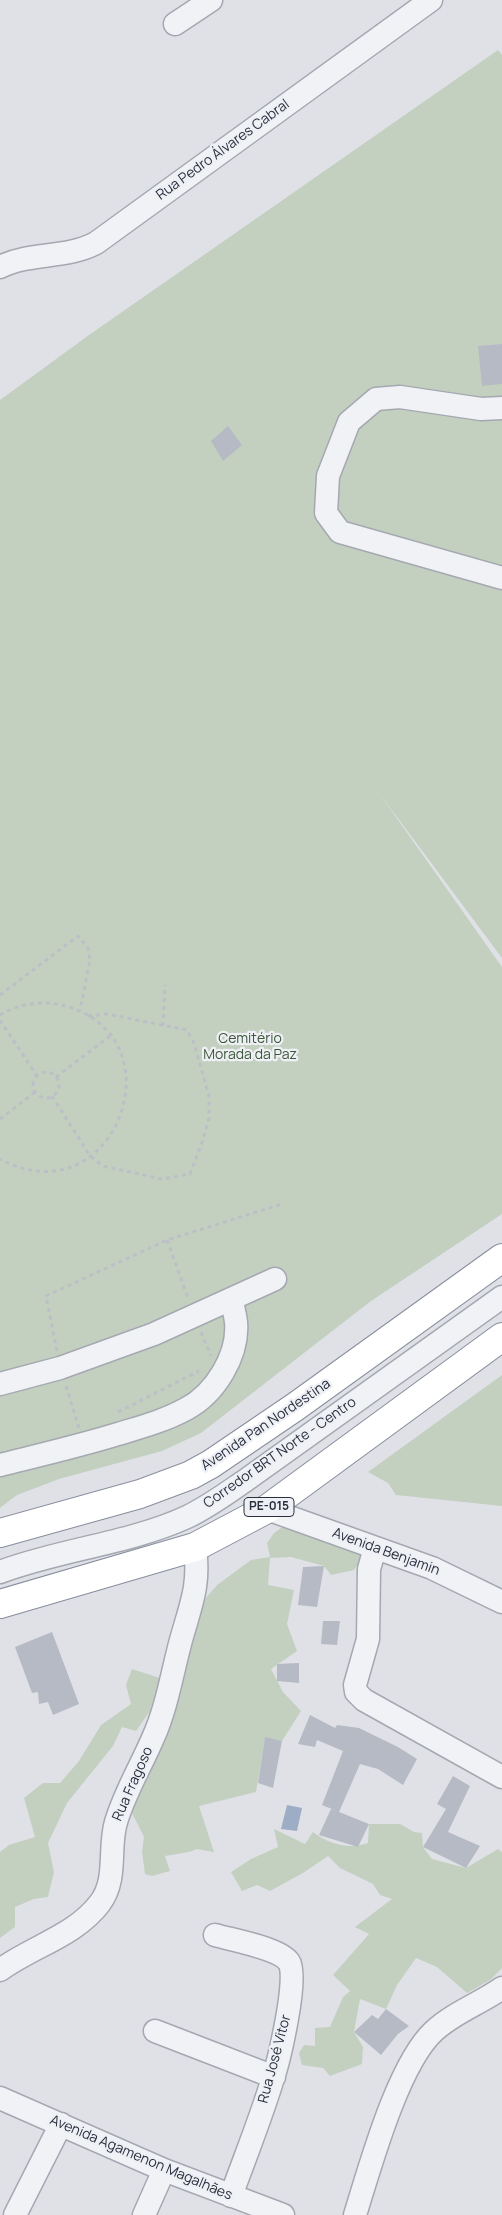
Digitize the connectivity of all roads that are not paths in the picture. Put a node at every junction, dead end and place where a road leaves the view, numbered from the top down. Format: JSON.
{"nodes":[{"id":1,"x":211,"y":0,"type":"edge"},
{"id":2,"x":431,"y":0,"type":"edge"},
{"id":3,"x":175,"y":24,"type":"dead end"},
{"id":4,"x":0,"y":267,"type":"edge"},
{"id":5,"x":502,"y":408,"type":"edge"},
{"id":6,"x":502,"y":578,"type":"edge"},
{"id":7,"x":502,"y":1258,"type":"edge"},
{"id":8,"x":275,"y":1279,"type":"dead end"},
{"id":9,"x":502,"y":1297,"type":"edge"},
{"id":10,"x":231,"y":1299,"type":"junction"},
{"id":11,"x":502,"y":1337,"type":"edge"},
{"id":12,"x":0,"y":1384,"type":"edge"},
{"id":13,"x":0,"y":1465,"type":"edge"},
{"id":14,"x":267,"y":1509,"type":"junction"},
{"id":15,"x":0,"y":1533,"type":"edge"},
{"id":16,"x":195,"y":1547,"type":"junction"},
{"id":17,"x":375,"y":1548,"type":"junction"},
{"id":18,"x":2,"y":1570,"type":"edge"},
{"id":19,"x":502,"y":1602,"type":"edge"},
{"id":20,"x":0,"y":1604,"type":"edge"},
{"id":21,"x":502,"y":1777,"type":"edge"},
{"id":22,"x":215,"y":1935,"type":"dead end"},
{"id":23,"x":0,"y":1970,"type":"edge"},
{"id":24,"x":502,"y":1988,"type":"edge"},
{"id":25,"x":155,"y":2031,"type":"dead end"},
{"id":26,"x":274,"y":2077,"type":"junction"},
{"id":27,"x":0,"y":2098,"type":"edge"},
{"id":28,"x":61,"y":2124,"type":"junction"},
{"id":29,"x":164,"y":2170,"type":"junction"},
{"id":30,"x":231,"y":2196,"type":"junction"},
{"id":31,"x":15,"y":2215,"type":"edge"},
{"id":32,"x":144,"y":2215,"type":"edge"},
{"id":33,"x":283,"y":2215,"type":"edge"},
{"id":34,"x":355,"y":2215,"type":"edge"}],
"edges":[{"from":1,"to":3,"type":"street"},
{"from":2,"to":4,"type":"street","name":"Rua Pedro Álvares Cabral"},
{"from":5,"to":6,"type":"street"},
{"from":7,"to":15,"type":"highway","name":"Avenida Pan Nordestina"},
{"from":8,"to":10,"type":"street"},
{"from":9,"to":18,"type":"street","name":"Corredor BRT Norte - Centro"},
{"from":10,"to":12,"type":"street"},
{"from":10,"to":13,"type":"street"},
{"from":11,"to":14,"type":"highway","number":"PE-015"},
{"from":14,"to":16,"type":"highway","number":"PE-015"},
{"from":14,"to":17,"type":"street","name":"Avenida Benjamin"},
{"from":16,"to":20,"type":"highway","number":"PE-015"},
{"from":16,"to":23,"type":"street","name":"Rua Fragoso"},
{"from":17,"to":19,"type":"street","name":"Avenida Benjamin"},
{"from":17,"to":21,"type":"street"},
{"from":22,"to":26,"type":"street","name":"Rua José Vitor"},
{"from":24,"to":34,"type":"street"},
{"from":25,"to":26,"type":"street"},
{"from":26,"to":30,"type":"street","name":"Rua José Vitor"},
{"from":27,"to":28,"type":"street","name":"Avenida Agamenon Magalhães"},
{"from":28,"to":29,"type":"street","name":"Avenida Agamenon Magalhães"},
{"from":28,"to":31,"type":"street"},
{"from":29,"to":30,"type":"street","name":"Avenida Agamenon Magalhães"},
{"from":29,"to":32,"type":"street"},
{"from":30,"to":33,"type":"street","name":"Avenida Agamenon Magalhães"}]}
